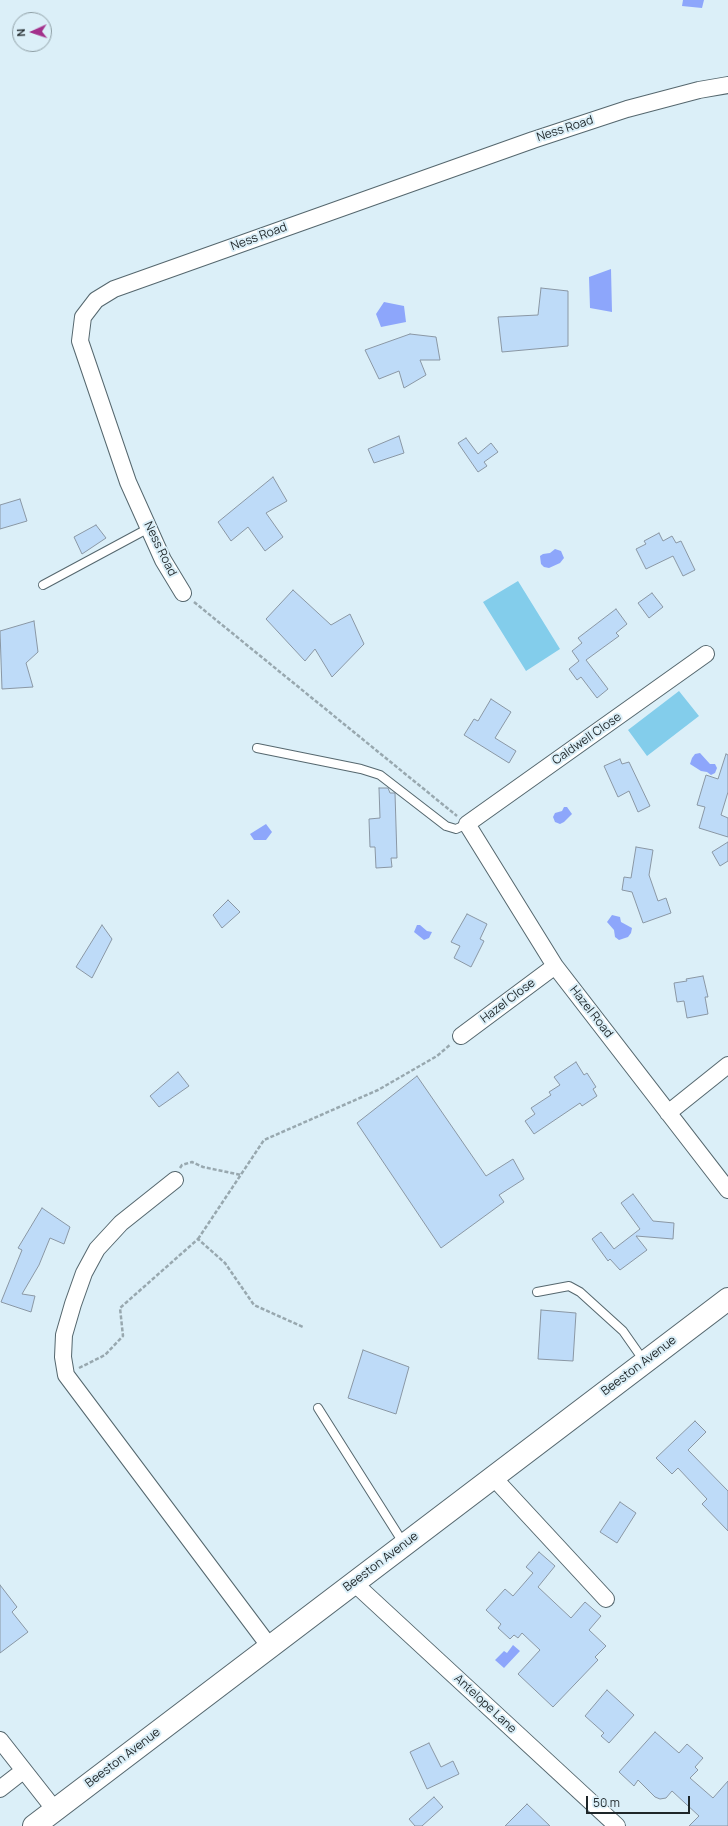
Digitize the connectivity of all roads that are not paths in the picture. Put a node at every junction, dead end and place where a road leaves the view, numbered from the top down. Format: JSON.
{"nodes":[{"id":1,"x":728,"y":85,"type":"edge"},
{"id":2,"x":149,"y":528,"type":"junction"},
{"id":3,"x":43,"y":585,"type":"dead end"},
{"id":4,"x":183,"y":593,"type":"road end"},
{"id":5,"x":706,"y":654,"type":"dead end"},
{"id":6,"x":257,"y":748,"type":"dead end"},
{"id":7,"x":467,"y":824,"type":"junction"},
{"id":8,"x":555,"y":966,"type":"junction"},
{"id":9,"x":461,"y":1036,"type":"road end"},
{"id":10,"x":728,"y":1065,"type":"edge"},
{"id":11,"x":668,"y":1113,"type":"junction"},
{"id":12,"x":175,"y":1180,"type":"road end"},
{"id":13,"x":728,"y":1190,"type":"edge"},
{"id":14,"x":537,"y":1292,"type":"dead end"},
{"id":15,"x":728,"y":1299,"type":"edge"},
{"id":16,"x":645,"y":1362,"type":"junction"},
{"id":17,"x":318,"y":1408,"type":"dead end"},
{"id":18,"x":493,"y":1478,"type":"junction"},
{"id":19,"x":404,"y":1545,"type":"junction"},
{"id":20,"x":354,"y":1583,"type":"junction"},
{"id":21,"x":606,"y":1599,"type":"dead end"},
{"id":22,"x":270,"y":1647,"type":"junction"},
{"id":23,"x":0,"y":1740,"type":"edge"},
{"id":24,"x":23,"y":1771,"type":"junction"},
{"id":25,"x":0,"y":1789,"type":"edge"},
{"id":26,"x":55,"y":1810,"type":"junction"},
{"id":27,"x":34,"y":1826,"type":"edge"},
{"id":28,"x":617,"y":1826,"type":"edge"}],
"edges":[{"from":1,"to":2,"type":"street","name":"Ness Road"},
{"from":2,"to":3,"type":"lane"},
{"from":2,"to":4,"type":"street","name":"Ness Road"},
{"from":5,"to":7,"type":"street","name":"Caldwell Close"},
{"from":6,"to":7,"type":"lane"},
{"from":7,"to":8,"type":"street","name":"Hazel Road"},
{"from":8,"to":9,"type":"street","name":"Hazel Close"},
{"from":8,"to":11,"type":"street","name":"Hazel Road"},
{"from":10,"to":11,"type":"street"},
{"from":11,"to":13,"type":"street","name":"Hazel Road"},
{"from":12,"to":22,"type":"street"},
{"from":14,"to":16,"type":"lane"},
{"from":15,"to":16,"type":"street","name":"Beeston Avenue"},
{"from":16,"to":18,"type":"street","name":"Beeston Avenue"},
{"from":17,"to":19,"type":"lane"},
{"from":18,"to":19,"type":"street","name":"Beeston Avenue"},
{"from":18,"to":21,"type":"street"},
{"from":19,"to":20,"type":"street","name":"Beeston Avenue"},
{"from":20,"to":22,"type":"street","name":"Beeston Avenue"},
{"from":20,"to":28,"type":"street","name":"Antelope Lane"},
{"from":22,"to":26,"type":"street","name":"Beeston Avenue"},
{"from":23,"to":24,"type":"street"},
{"from":24,"to":25,"type":"street"},
{"from":24,"to":26,"type":"street"},
{"from":26,"to":27,"type":"street","name":"Beeston Avenue"}]}
